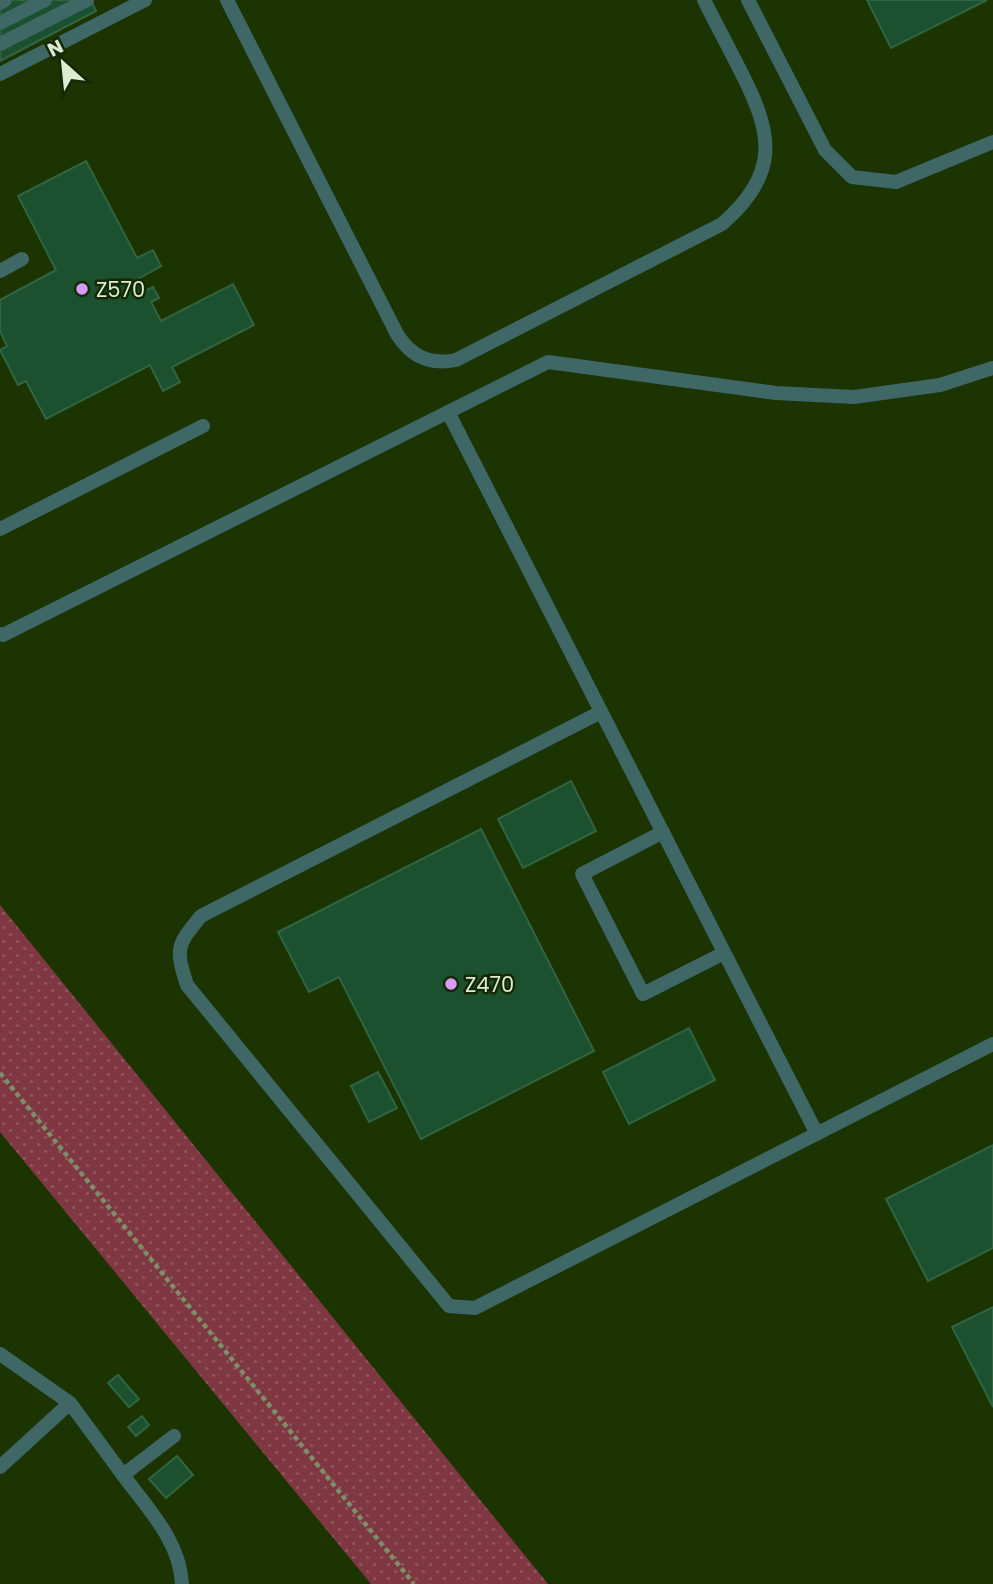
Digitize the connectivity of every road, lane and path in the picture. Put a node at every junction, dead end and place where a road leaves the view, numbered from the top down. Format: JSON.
{"nodes":[{"id":1,"x":5,"y":0,"type":"edge"},
{"id":2,"x":45,"y":0,"type":"edge"},
{"id":3,"x":87,"y":0,"type":"edge"},
{"id":4,"x":145,"y":0,"type":"edge"},
{"id":5,"x":227,"y":0,"type":"edge"},
{"id":6,"x":704,"y":0,"type":"edge"},
{"id":7,"x":748,"y":0,"type":"edge"},
{"id":8,"x":0,"y":3,"type":"edge"},
{"id":9,"x":0,"y":23,"type":"edge"},
{"id":10,"x":0,"y":44,"type":"edge"},
{"id":11,"x":0,"y":74,"type":"edge"},
{"id":12,"x":993,"y":142,"type":"edge"},
{"id":13,"x":22,"y":260,"type":"dead end"},
{"id":14,"x":0,"y":271,"type":"edge"},
{"id":15,"x":993,"y":368,"type":"edge"},
{"id":16,"x":449,"y":412,"type":"junction"},
{"id":17,"x":203,"y":426,"type":"dead end"},
{"id":18,"x":0,"y":529,"type":"edge"},
{"id":19,"x":0,"y":634,"type":"edge"},
{"id":20,"x":601,"y":712,"type":"junction"},
{"id":21,"x":663,"y":832,"type":"junction"},
{"id":22,"x":724,"y":953,"type":"junction"},
{"id":23,"x":993,"y":1044,"type":"edge"},
{"id":24,"x":0,"y":1073,"type":"edge"},
{"id":25,"x":817,"y":1134,"type":"junction"},
{"id":26,"x":0,"y":1354,"type":"edge"},
{"id":27,"x":71,"y":1403,"type":"junction"},
{"id":28,"x":174,"y":1436,"type":"dead end"},
{"id":29,"x":0,"y":1467,"type":"edge"},
{"id":30,"x":123,"y":1475,"type":"junction"},
{"id":31,"x":182,"y":1584,"type":"edge"},
{"id":32,"x":414,"y":1584,"type":"edge"}],
"edges":[{"from":1,"to":8,"type":"lane"},
{"from":2,"to":9,"type":"lane"},
{"from":3,"to":10,"type":"lane"},
{"from":4,"to":11,"type":"lane"},
{"from":5,"to":6,"type":"lane"},
{"from":7,"to":12,"type":"lane"},
{"from":13,"to":14,"type":"lane"},
{"from":15,"to":16,"type":"lane"},
{"from":16,"to":19,"type":"lane"},
{"from":16,"to":20,"type":"lane"},
{"from":17,"to":18,"type":"lane"},
{"from":20,"to":21,"type":"lane"},
{"from":20,"to":25,"type":"lane"},
{"from":21,"to":22,"type":"lane"},
{"from":21,"to":22,"type":"lane"},
{"from":22,"to":25,"type":"lane"},
{"from":23,"to":25,"type":"lane"},
{"from":24,"to":32,"type":"path"},
{"from":26,"to":27,"type":"lane"},
{"from":27,"to":29,"type":"lane"},
{"from":27,"to":30,"type":"lane"},
{"from":28,"to":30,"type":"lane"},
{"from":30,"to":31,"type":"lane"}]}
